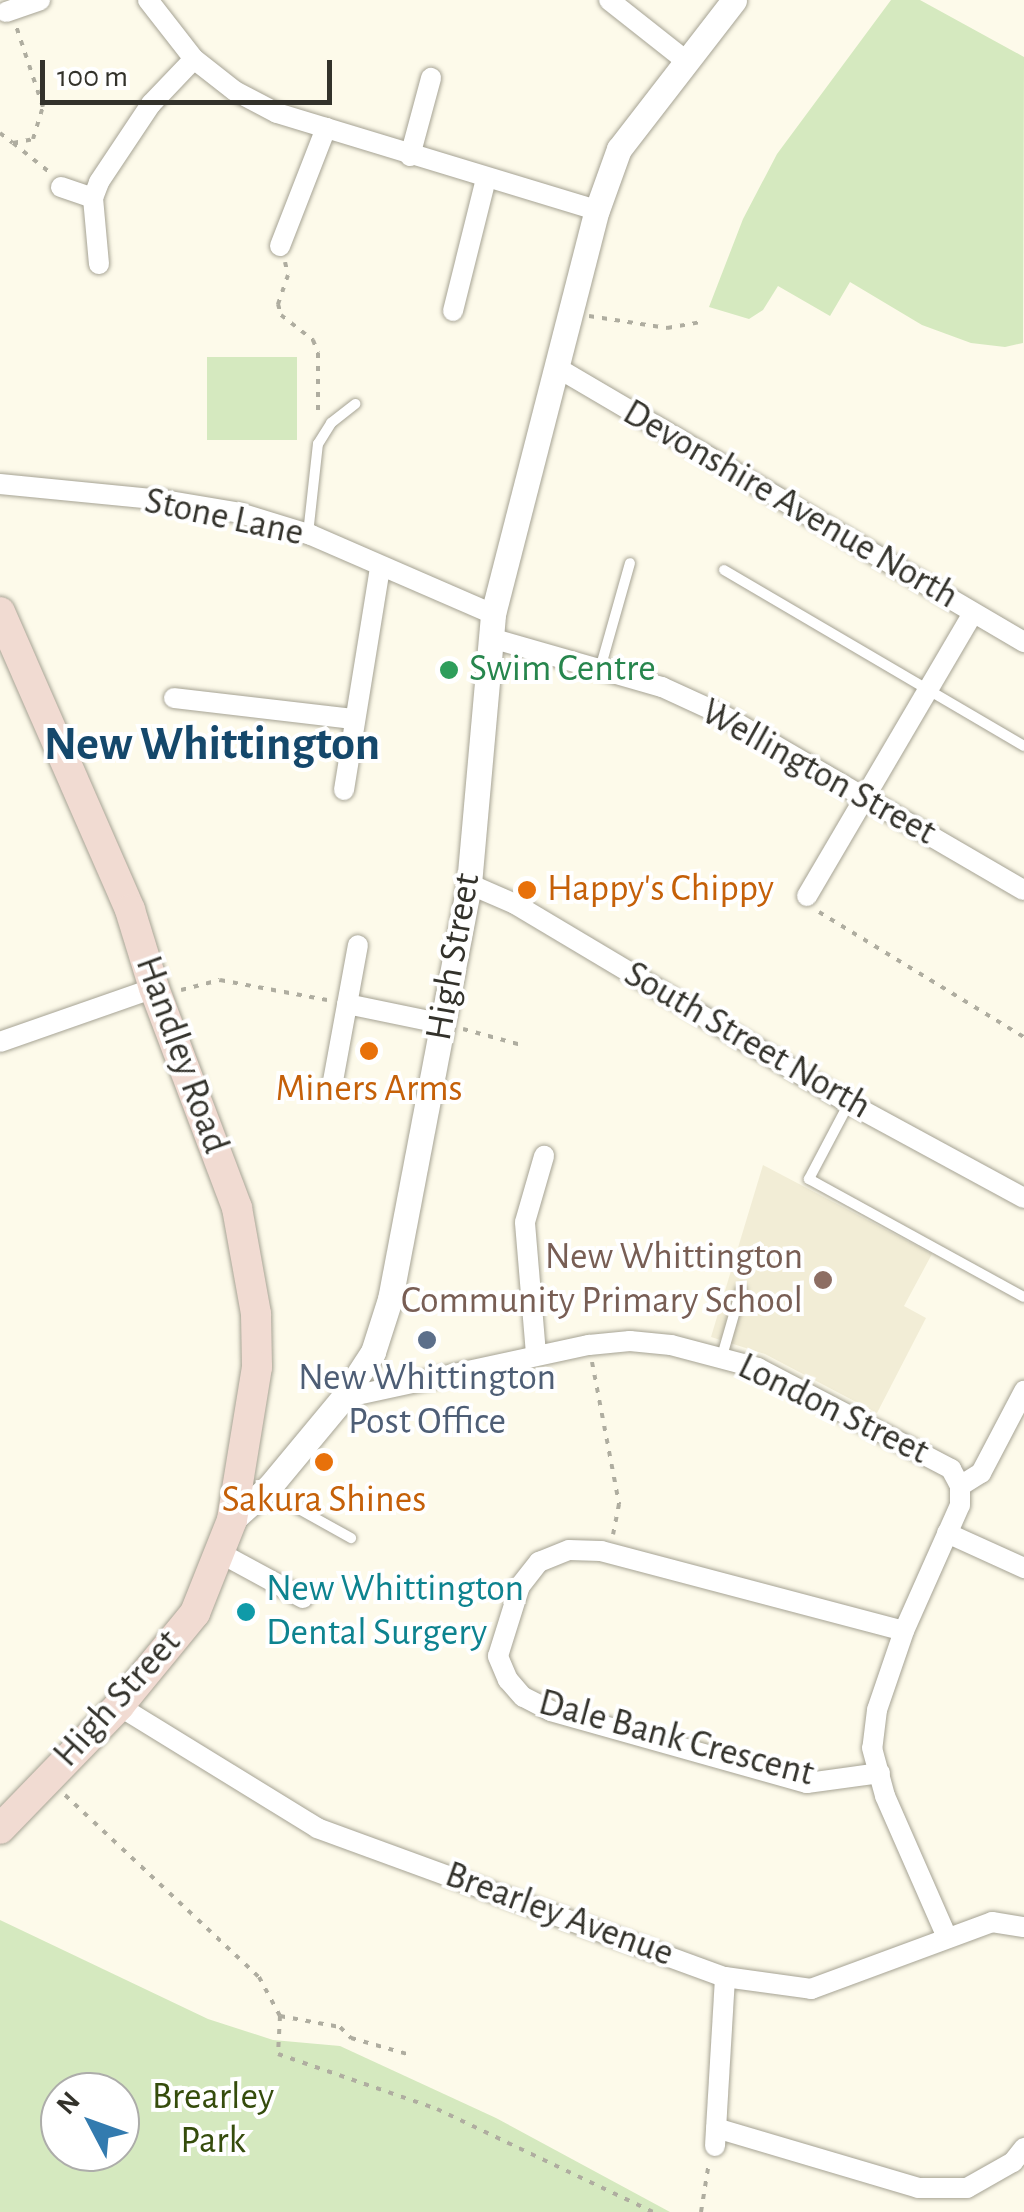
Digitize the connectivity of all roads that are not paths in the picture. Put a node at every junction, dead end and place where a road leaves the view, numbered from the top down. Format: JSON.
{"nodes":[{"id":1,"x":40,"y":0,"type":"edge"},
{"id":2,"x":148,"y":0,"type":"edge"},
{"id":3,"x":608,"y":0,"type":"edge"},
{"id":4,"x":734,"y":0,"type":"edge"},
{"id":5,"x":11,"y":11,"type":"road end"},
{"id":6,"x":194,"y":59,"type":"junction"},
{"id":7,"x":685,"y":60,"type":"junction"},
{"id":8,"x":431,"y":78,"type":"dead end"},
{"id":9,"x":326,"y":128,"type":"junction"},
{"id":10,"x":410,"y":156,"type":"junction"},
{"id":11,"x":486,"y":179,"type":"junction"},
{"id":12,"x":61,"y":188,"type":"road end"},
{"id":13,"x":93,"y":198,"type":"junction"},
{"id":14,"x":597,"y":210,"type":"junction"},
{"id":15,"x":280,"y":246,"type":"road end"},
{"id":16,"x":98,"y":264,"type":"dead end"},
{"id":17,"x":453,"y":310,"type":"dead end"},
{"id":18,"x":556,"y":368,"type":"junction"},
{"id":19,"x":355,"y":404,"type":"dead end"},
{"id":20,"x":0,"y":484,"type":"edge"},
{"id":21,"x":308,"y":534,"type":"junction"},
{"id":22,"x":630,"y":564,"type":"dead end"},
{"id":23,"x":380,"y":567,"type":"junction"},
{"id":24,"x":724,"y":570,"type":"dead end"},
{"id":25,"x":0,"y":612,"type":"edge"},
{"id":26,"x":973,"y":613,"type":"junction"},
{"id":27,"x":492,"y":626,"type":"junction"},
{"id":28,"x":1024,"y":642,"type":"edge"},
{"id":29,"x":600,"y":669,"type":"junction"},
{"id":30,"x":929,"y":690,"type":"junction"},
{"id":31,"x":174,"y":698,"type":"dead end"},
{"id":32,"x":354,"y":719,"type":"junction"},
{"id":33,"x":1024,"y":746,"type":"edge"},
{"id":34,"x":344,"y":790,"type":"dead end"},
{"id":35,"x":865,"y":798,"type":"junction"},
{"id":36,"x":470,"y":884,"type":"junction"},
{"id":37,"x":1024,"y":890,"type":"edge"},
{"id":38,"x":807,"y":896,"type":"road end"},
{"id":39,"x":358,"y":945,"type":"dead end"},
{"id":40,"x":156,"y":994,"type":"junction"},
{"id":41,"x":347,"y":1004,"type":"junction"},
{"id":42,"x":444,"y":1024,"type":"junction"},
{"id":43,"x":0,"y":1042,"type":"edge"},
{"id":44,"x":333,"y":1081,"type":"dead end"},
{"id":45,"x":849,"y":1102,"type":"junction"},
{"id":46,"x":544,"y":1156,"type":"dead end"},
{"id":47,"x":1024,"y":1198,"type":"edge"},
{"id":48,"x":742,"y":1290,"type":"dead end"},
{"id":49,"x":1024,"y":1297,"type":"edge"},
{"id":50,"x":536,"y":1354,"type":"junction"},
{"id":51,"x":722,"y":1356,"type":"junction"},
{"id":52,"x":1024,"y":1391,"type":"edge"},
{"id":53,"x":343,"y":1398,"type":"junction"},
{"id":54,"x":270,"y":1486,"type":"junction"},
{"id":55,"x":960,"y":1486,"type":"junction"},
{"id":56,"x":232,"y":1520,"type":"junction"},
{"id":57,"x":947,"y":1533,"type":"junction"},
{"id":58,"x":351,"y":1538,"type":"dead end"},
{"id":59,"x":222,"y":1554,"type":"junction"},
{"id":60,"x":1024,"y":1568,"type":"edge"},
{"id":61,"x":303,"y":1598,"type":"dead end"},
{"id":62,"x":904,"y":1631,"type":"junction"},
{"id":63,"x":119,"y":1706,"type":"junction"},
{"id":64,"x":880,"y":1773,"type":"junction"},
{"id":65,"x":0,"y":1829,"type":"edge"},
{"id":66,"x":1024,"y":1926,"type":"edge"},
{"id":67,"x":947,"y":1937,"type":"junction"},
{"id":68,"x":725,"y":1977,"type":"junction"},
{"id":69,"x":1024,"y":2148,"type":"edge"}],
"edges":[{"from":1,"to":5,"type":"street"},
{"from":2,"to":6,"type":"street"},
{"from":3,"to":7,"type":"street"},
{"from":4,"to":7,"type":"street","name":"High Street"},
{"from":6,"to":9,"type":"street"},
{"from":6,"to":13,"type":"street"},
{"from":7,"to":14,"type":"street","name":"High Street"},
{"from":8,"to":10,"type":"street"},
{"from":9,"to":10,"type":"street"},
{"from":9,"to":15,"type":"street"},
{"from":10,"to":11,"type":"street"},
{"from":11,"to":14,"type":"street"},
{"from":11,"to":17,"type":"street"},
{"from":12,"to":13,"type":"street"},
{"from":13,"to":16,"type":"street"},
{"from":14,"to":18,"type":"street","name":"High Street"},
{"from":18,"to":26,"type":"street","name":"Devonshire Avenue North"},
{"from":18,"to":27,"type":"street","name":"High Street"},
{"from":19,"to":21,"type":"lane"},
{"from":20,"to":21,"type":"street","name":"Stone Lane"},
{"from":21,"to":23,"type":"street","name":"Stone Lane"},
{"from":22,"to":29,"type":"lane"},
{"from":23,"to":27,"type":"street","name":"Stone Lane"},
{"from":23,"to":32,"type":"street"},
{"from":24,"to":30,"type":"lane"},
{"from":25,"to":40,"type":"main road","name":"Handley Road"},
{"from":26,"to":28,"type":"street","name":"Devonshire Avenue North"},
{"from":26,"to":30,"type":"street"},
{"from":27,"to":29,"type":"street","name":"Wellington Street"},
{"from":27,"to":36,"type":"street","name":"High Street"},
{"from":29,"to":35,"type":"street","name":"Wellington Street"},
{"from":30,"to":33,"type":"lane"},
{"from":30,"to":35,"type":"street"},
{"from":31,"to":32,"type":"street"},
{"from":32,"to":34,"type":"street"},
{"from":35,"to":37,"type":"street","name":"Wellington Street"},
{"from":35,"to":38,"type":"street"},
{"from":36,"to":42,"type":"street","name":"High Street"},
{"from":36,"to":45,"type":"street","name":"South Street North"},
{"from":39,"to":41,"type":"street"},
{"from":40,"to":43,"type":"street"},
{"from":40,"to":56,"type":"main road","name":"Handley Road"},
{"from":41,"to":42,"type":"street"},
{"from":41,"to":44,"type":"street"},
{"from":42,"to":53,"type":"street","name":"High Street"},
{"from":45,"to":47,"type":"street","name":"South Street North"},
{"from":45,"to":49,"type":"lane"},
{"from":46,"to":50,"type":"street"},
{"from":48,"to":51,"type":"lane"},
{"from":50,"to":51,"type":"street","name":"London Street"},
{"from":50,"to":53,"type":"street","name":"London Street"},
{"from":51,"to":55,"type":"street","name":"London Street"},
{"from":52,"to":55,"type":"street"},
{"from":53,"to":54,"type":"street","name":"High Street"},
{"from":54,"to":56,"type":"street","name":"High Street"},
{"from":54,"to":58,"type":"lane"},
{"from":55,"to":57,"type":"street"},
{"from":56,"to":59,"type":"main road","name":"High Street"},
{"from":57,"to":60,"type":"street"},
{"from":57,"to":62,"type":"street"},
{"from":59,"to":61,"type":"street"},
{"from":59,"to":63,"type":"main road","name":"High Street"},
{"from":62,"to":64,"type":"street"},
{"from":62,"to":64,"type":"street","name":"Dale Bank Crescent"},
{"from":63,"to":65,"type":"main road","name":"High Street"},
{"from":63,"to":68,"type":"street","name":"Brearley Avenue"},
{"from":64,"to":67,"type":"street"},
{"from":66,"to":67,"type":"street","name":"Brearley Avenue"},
{"from":67,"to":68,"type":"street","name":"Brearley Avenue"},
{"from":68,"to":69,"type":"street"}]}
